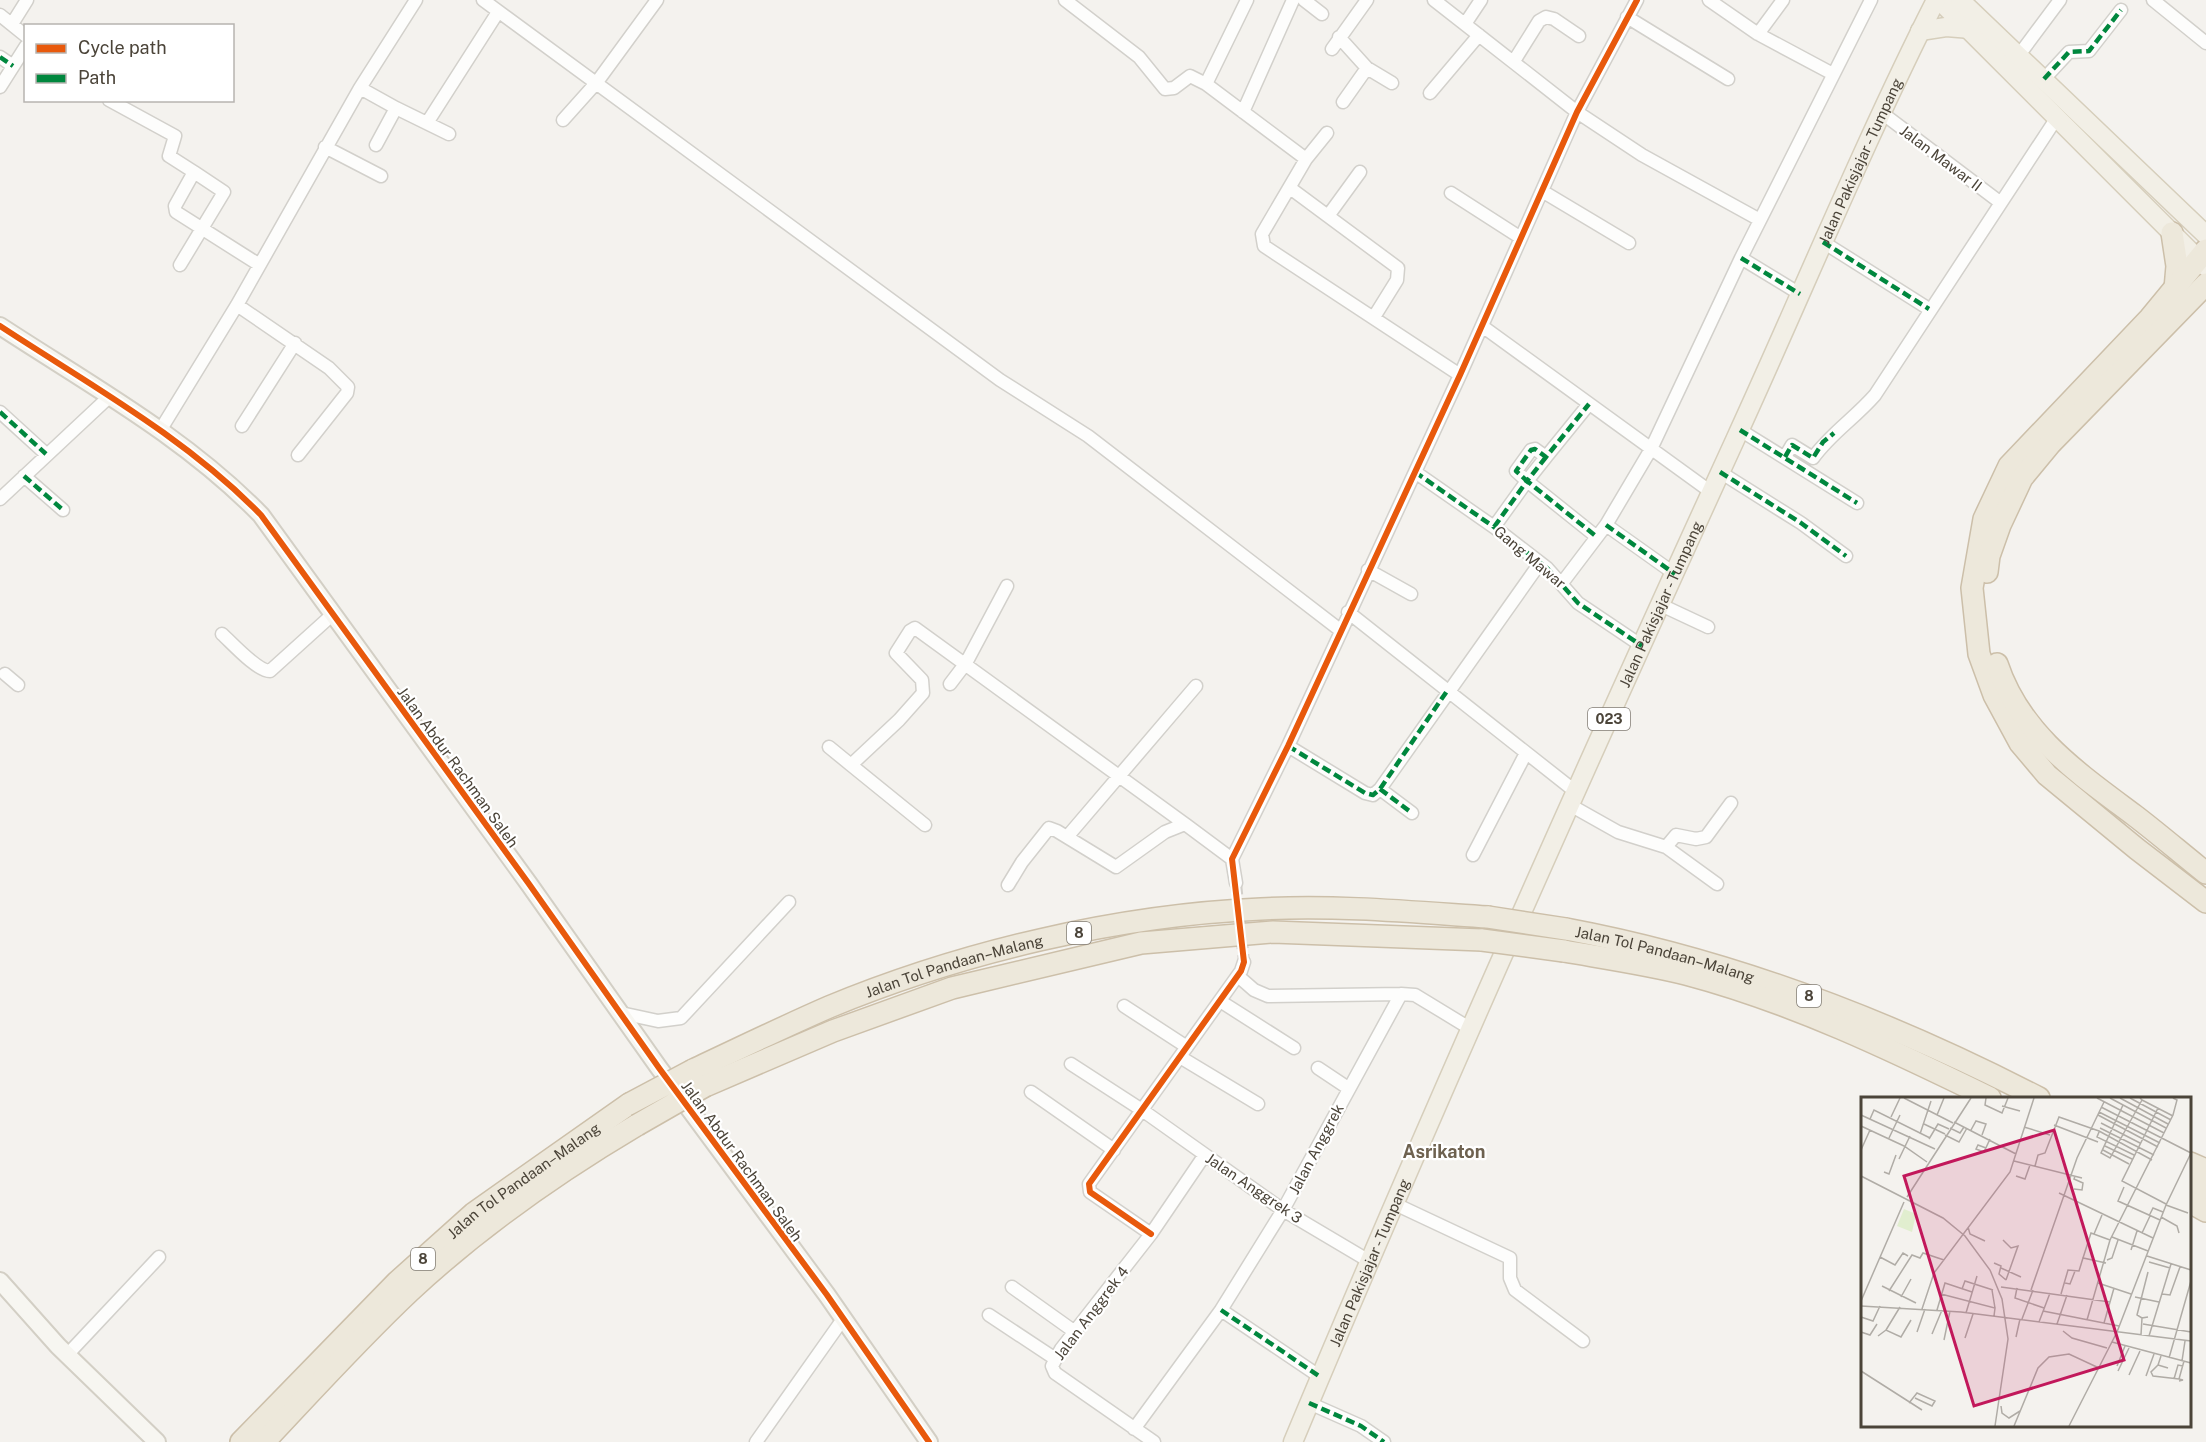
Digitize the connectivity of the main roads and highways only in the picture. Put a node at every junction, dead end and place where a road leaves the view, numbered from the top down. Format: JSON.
{"nodes":[{"id":1,"x":1938,"y":0,"type":"edge"},
{"id":2,"x":1960,"y":0,"type":"edge"},
{"id":3,"x":1971,"y":29,"type":"junction"},
{"id":4,"x":1920,"y":31,"type":"junction"},
{"id":5,"x":2172,"y":233,"type":"junction"},
{"id":6,"x":2206,"y":235,"type":"edge"},
{"id":7,"x":2204,"y":259,"type":"edge"},
{"id":8,"x":2206,"y":284,"type":"edge"},
{"id":9,"x":2190,"y":297,"type":"edge"},
{"id":10,"x":2206,"y":873,"type":"edge"},
{"id":11,"x":2206,"y":902,"type":"edge"},
{"id":12,"x":699,"y":1078,"type":"junction"},
{"id":13,"x":1988,"y":1097,"type":"edge"},
{"id":14,"x":2037,"y":1097,"type":"edge"},
{"id":15,"x":2191,"y":1163,"type":"edge"},
{"id":16,"x":2206,"y":1170,"type":"edge"},
{"id":17,"x":2191,"y":1182,"type":"edge"},
{"id":18,"x":2206,"y":1189,"type":"edge"},
{"id":19,"x":2191,"y":1202,"type":"edge"},
{"id":20,"x":2206,"y":1210,"type":"edge"},
{"id":21,"x":241,"y":1442,"type":"edge"},
{"id":22,"x":264,"y":1442,"type":"edge"},
{"id":23,"x":1293,"y":1442,"type":"edge"}],
"edges":[{"from":1,"to":3,"type":"main road"},
{"from":1,"to":4,"type":"main road","name":"Jalan Pakisjajar - Tumpang","number":"023"},
{"from":2,"to":6,"type":"main road"},
{"from":3,"to":4,"type":"main road"},
{"from":3,"to":5,"type":"main road"},
{"from":4,"to":23,"type":"main road","name":"Jalan Pakisjajar - Tumpang","number":"023"},
{"from":5,"to":7,"type":"main road"},
{"from":5,"to":9,"type":"highway"},
{"from":7,"to":9,"type":"highway"},
{"from":8,"to":9,"type":"highway"},
{"from":9,"to":10,"type":"highway"},
{"from":9,"to":11,"type":"highway"},
{"from":12,"to":13,"type":"highway","name":"Jalan Tol Pandaan–Malang","number":"8","bridge":true},
{"from":12,"to":14,"type":"highway","name":"Jalan Tol Pandaan–Malang","number":"8","bridge":true},
{"from":12,"to":21,"type":"highway","name":"Jalan Tol Pandaan–Malang","number":"8","bridge":true},
{"from":12,"to":22,"type":"highway","name":"Jalan Tol Pandaan–Malang","number":"8","bridge":true},
{"from":15,"to":16,"type":"highway"},
{"from":17,"to":18,"type":"highway"},
{"from":19,"to":20,"type":"highway"}]}
